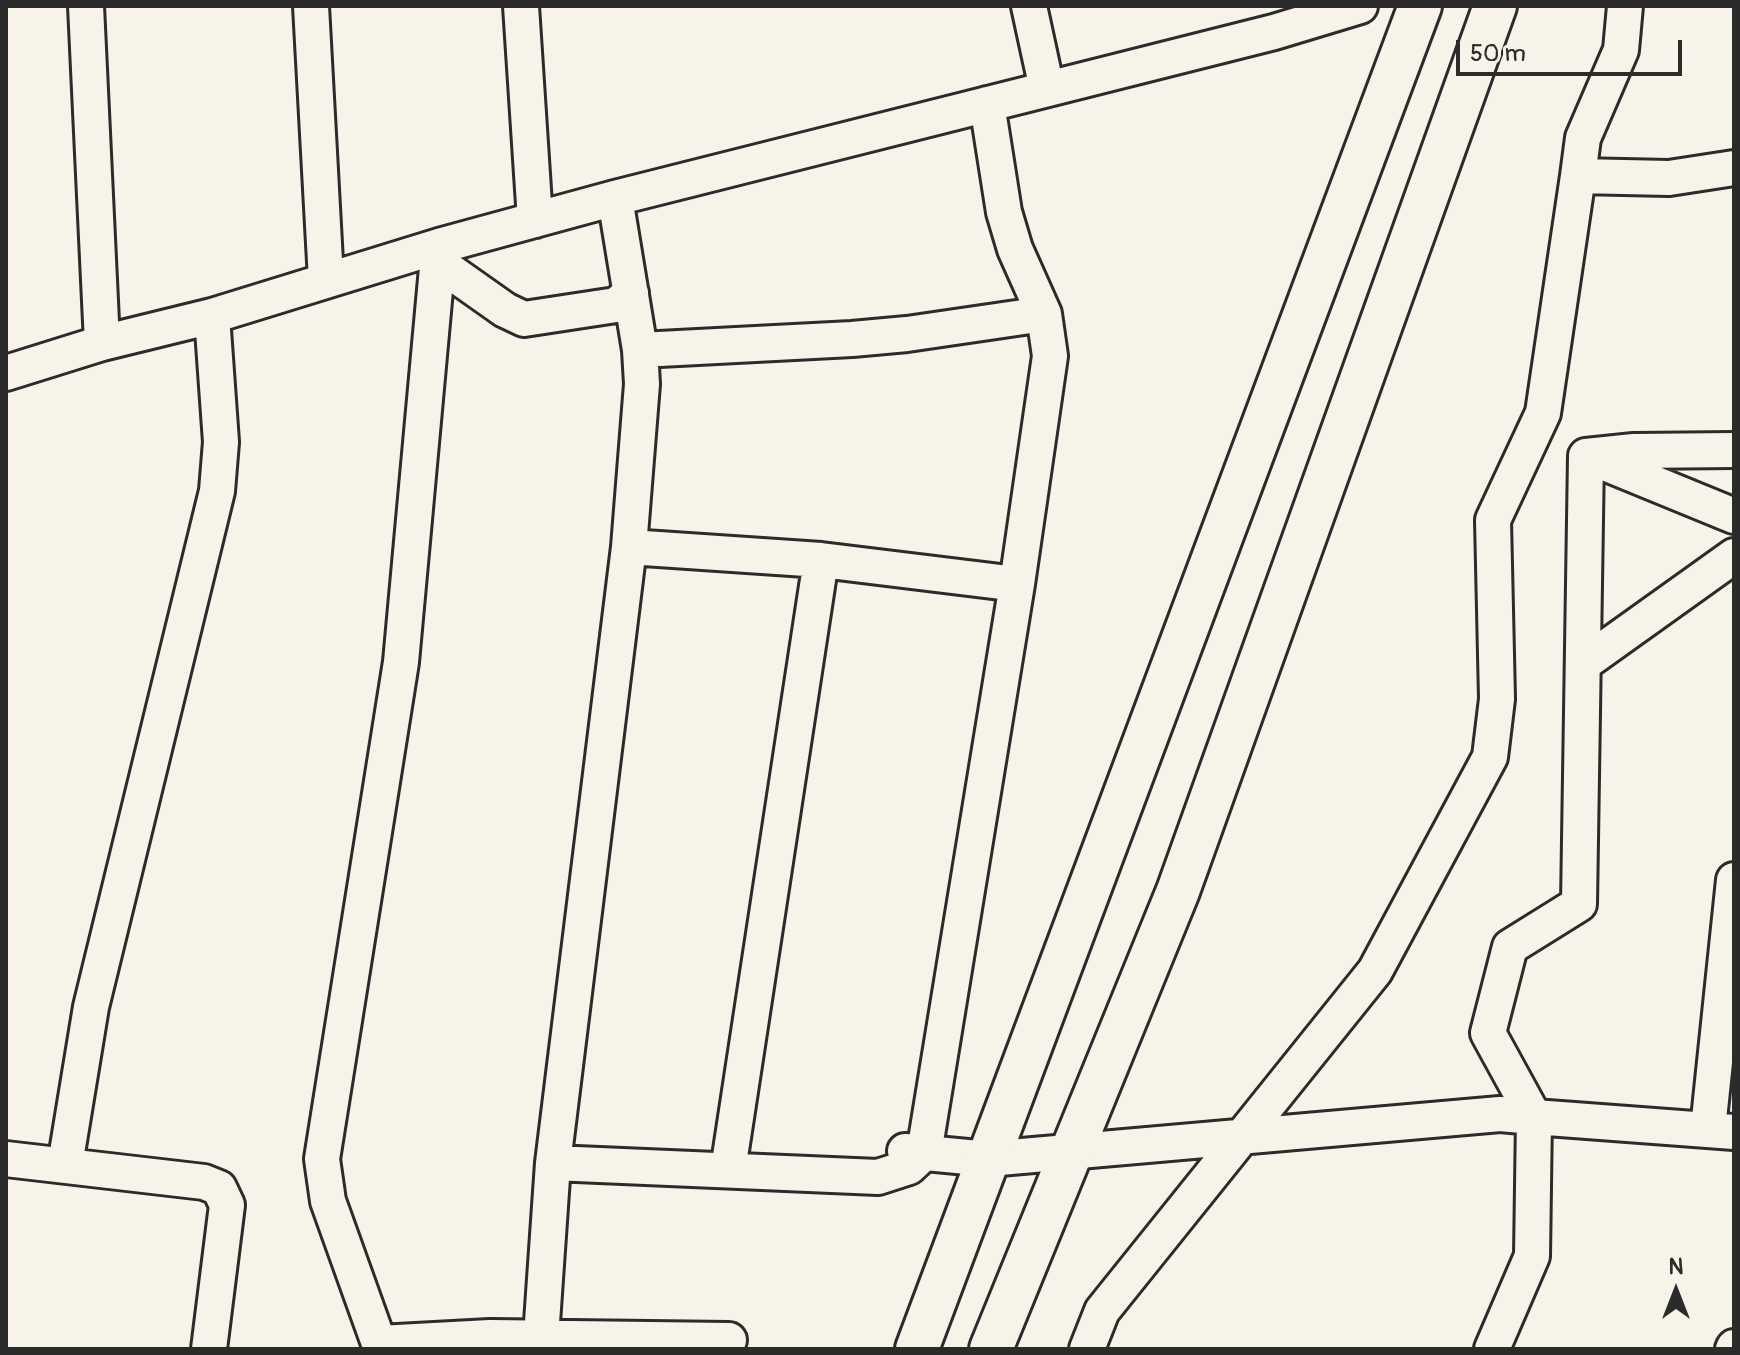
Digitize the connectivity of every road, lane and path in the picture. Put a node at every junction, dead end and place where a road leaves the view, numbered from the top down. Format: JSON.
{"nodes":[{"id":1,"x":86,"y":6,"type":"edge"},
{"id":2,"x":311,"y":6,"type":"edge"},
{"id":3,"x":521,"y":6,"type":"edge"},
{"id":4,"x":1029,"y":6,"type":"edge"},
{"id":5,"x":1360,"y":6,"type":"edge"},
{"id":6,"x":1420,"y":6,"type":"edge"},
{"id":7,"x":1495,"y":6,"type":"edge"},
{"id":8,"x":1625,"y":6,"type":"edge"},
{"id":9,"x":1047,"y":89,"type":"junction"},
{"id":10,"x":987,"y":104,"type":"junction"},
{"id":11,"x":1734,"y":168,"type":"edge"},
{"id":12,"x":1578,"y":176,"type":"junction"},
{"id":13,"x":615,"y":198,"type":"junction"},
{"id":14,"x":535,"y":220,"type":"junction"},
{"id":15,"x":438,"y":254,"type":"junction"},
{"id":16,"x":326,"y":280,"type":"junction"},
{"id":17,"x":631,"y":293,"type":"junction"},
{"id":18,"x":1044,"y":314,"type":"junction"},
{"id":19,"x":212,"y":316,"type":"junction"},
{"id":20,"x":102,"y":343,"type":"junction"},
{"id":21,"x":640,"y":350,"type":"junction"},
{"id":22,"x":6,"y":373,"type":"edge"},
{"id":23,"x":1734,"y":450,"type":"edge"},
{"id":24,"x":1586,"y":456,"type":"junction"},
{"id":25,"x":1734,"y":516,"type":"edge"},
{"id":26,"x":629,"y":547,"type":"junction"},
{"id":27,"x":1734,"y":556,"type":"edge"},
{"id":28,"x":821,"y":560,"type":"junction"},
{"id":29,"x":1017,"y":584,"type":"junction"},
{"id":30,"x":1583,"y":664,"type":"junction"},
{"id":31,"x":1734,"y":880,"type":"edge"},
{"id":32,"x":1534,"y":1117,"type":"junction"},
{"id":33,"x":1721,"y":1131,"type":"edge"},
{"id":34,"x":1244,"y":1136,"type":"junction"},
{"id":35,"x":1071,"y":1151,"type":"junction"},
{"id":36,"x":914,"y":1152,"type":"junction"},
{"id":37,"x":6,"y":1159,"type":"edge"},
{"id":38,"x":988,"y":1159,"type":"junction"},
{"id":39,"x":553,"y":1163,"type":"junction"},
{"id":40,"x":65,"y":1165,"type":"junction"},
{"id":41,"x":728,"y":1170,"type":"junction"},
{"id":42,"x":541,"y":1337,"type":"junction"},
{"id":43,"x":729,"y":1340,"type":"dead end"},
{"id":44,"x":380,"y":1346,"type":"edge"},
{"id":45,"x":209,"y":1349,"type":"edge"},
{"id":46,"x":917,"y":1349,"type":"edge"},
{"id":47,"x":991,"y":1349,"type":"edge"},
{"id":48,"x":1087,"y":1349,"type":"edge"},
{"id":49,"x":1492,"y":1349,"type":"edge"}],
"edges":[{"from":1,"to":20,"type":"street"},
{"from":2,"to":16,"type":"street"},
{"from":3,"to":14,"type":"street"},
{"from":4,"to":9,"type":"street"},
{"from":5,"to":9,"type":"street"},
{"from":6,"to":38,"type":"main road"},
{"from":7,"to":35,"type":"main road"},
{"from":8,"to":12,"type":"street"},
{"from":9,"to":10,"type":"street"},
{"from":10,"to":13,"type":"street"},
{"from":10,"to":18,"type":"street"},
{"from":11,"to":12,"type":"street"},
{"from":12,"to":34,"type":"street"},
{"from":13,"to":14,"type":"street"},
{"from":13,"to":17,"type":"street"},
{"from":14,"to":15,"type":"street"},
{"from":15,"to":16,"type":"street"},
{"from":15,"to":17,"type":"street"},
{"from":15,"to":44,"type":"street"},
{"from":16,"to":19,"type":"street"},
{"from":17,"to":21,"type":"street"},
{"from":18,"to":21,"type":"street"},
{"from":18,"to":29,"type":"street"},
{"from":19,"to":20,"type":"street"},
{"from":19,"to":40,"type":"street"},
{"from":20,"to":22,"type":"street"},
{"from":21,"to":26,"type":"street"},
{"from":23,"to":24,"type":"street"},
{"from":24,"to":25,"type":"street"},
{"from":24,"to":30,"type":"street"},
{"from":26,"to":28,"type":"street"},
{"from":26,"to":39,"type":"street"},
{"from":27,"to":30,"type":"street"},
{"from":28,"to":29,"type":"street"},
{"from":28,"to":41,"type":"street"},
{"from":29,"to":36,"type":"street"},
{"from":30,"to":32,"type":"street"},
{"from":31,"to":33,"type":"street"},
{"from":32,"to":33,"type":"street"},
{"from":32,"to":34,"type":"street"},
{"from":32,"to":49,"type":"street"},
{"from":34,"to":35,"type":"street"},
{"from":34,"to":48,"type":"street"},
{"from":35,"to":38,"type":"street"},
{"from":35,"to":47,"type":"main road"},
{"from":36,"to":38,"type":"street"},
{"from":36,"to":41,"type":"street"},
{"from":37,"to":40,"type":"street"},
{"from":38,"to":46,"type":"main road"},
{"from":39,"to":41,"type":"street"},
{"from":39,"to":42,"type":"street"},
{"from":40,"to":45,"type":"street"},
{"from":42,"to":43,"type":"street"},
{"from":42,"to":44,"type":"street"}]}
